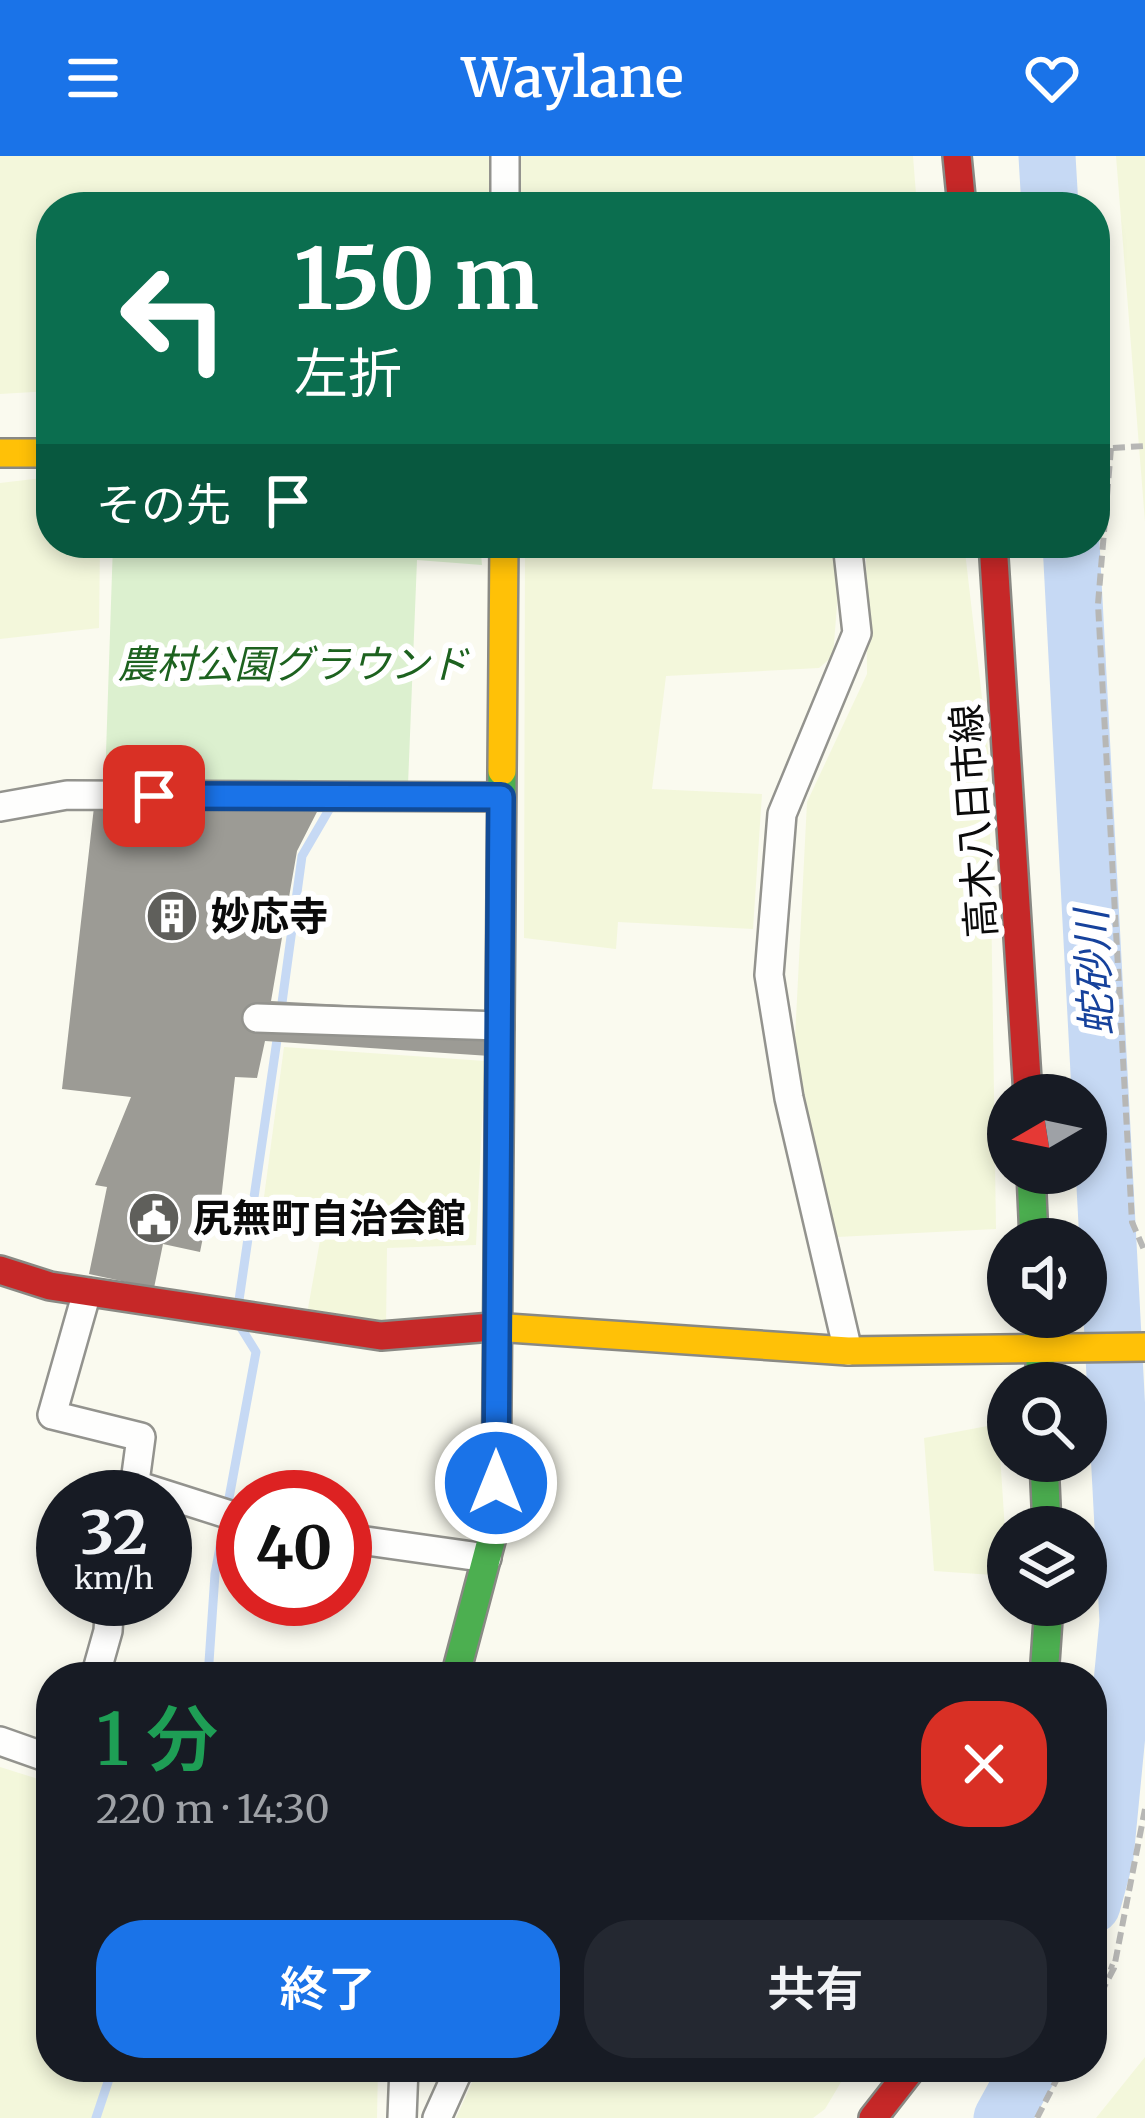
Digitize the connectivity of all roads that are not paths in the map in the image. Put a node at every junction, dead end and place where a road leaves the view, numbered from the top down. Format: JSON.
{"nodes":[{"id":1,"x":505,"y":156,"type":"edge"},
{"id":2,"x":957,"y":156,"type":"edge"},
{"id":3,"x":505,"y":192,"type":"edge"},
{"id":4,"x":961,"y":192,"type":"edge"},
{"id":5,"x":0,"y":453,"type":"edge"},
{"id":6,"x":36,"y":453,"type":"edge"},
{"id":7,"x":504,"y":558,"type":"edge"},
{"id":8,"x":848,"y":558,"type":"edge"},
{"id":9,"x":993,"y":558,"type":"edge"},
{"id":10,"x":501,"y":797,"type":"junction"},
{"id":11,"x":0,"y":807,"type":"edge"},
{"id":12,"x":256,"y":1018,"type":"dead end"},
{"id":13,"x":500,"y":1026,"type":"junction"},
{"id":14,"x":1027,"y":1074,"type":"edge"},
{"id":15,"x":0,"y":1270,"type":"edge"},
{"id":16,"x":87,"y":1292,"type":"junction"},
{"id":17,"x":495,"y":1328,"type":"junction"},
{"id":18,"x":1039,"y":1338,"type":"edge"},
{"id":19,"x":1145,"y":1347,"type":"edge"},
{"id":20,"x":848,"y":1351,"type":"junction"},
{"id":21,"x":1040,"y":1352,"type":"junction"},
{"id":22,"x":1040,"y":1362,"type":"edge"},
{"id":23,"x":137,"y":1470,"type":"edge"},
{"id":24,"x":372,"y":1542,"type":"edge"},
{"id":25,"x":487,"y":1558,"type":"junction"},
{"id":26,"x":108,"y":1626,"type":"edge"},
{"id":27,"x":1048,"y":1626,"type":"edge"},
{"id":28,"x":99,"y":1662,"type":"edge"},
{"id":29,"x":459,"y":1662,"type":"edge"},
{"id":30,"x":1045,"y":1662,"type":"edge"},
{"id":31,"x":0,"y":1741,"type":"edge"},
{"id":32,"x":36,"y":1754,"type":"edge"},
{"id":33,"x":403,"y":2082,"type":"edge"},
{"id":34,"x":453,"y":2082,"type":"edge"},
{"id":35,"x":902,"y":2082,"type":"edge"},
{"id":36,"x":402,"y":2118,"type":"edge"},
{"id":37,"x":437,"y":2118,"type":"edge"},
{"id":38,"x":873,"y":2118,"type":"edge"}],
"edges":[{"from":1,"to":3,"type":"street"},
{"from":2,"to":4,"type":"street"},
{"from":5,"to":6,"type":"street"},
{"from":7,"to":10,"type":"street"},
{"from":8,"to":20,"type":"street"},
{"from":9,"to":14,"type":"street","name":"高木八日市線"},
{"from":10,"to":11,"type":"street"},
{"from":10,"to":13,"type":"street"},
{"from":12,"to":13,"type":"street"},
{"from":13,"to":17,"type":"street"},
{"from":15,"to":16,"type":"street"},
{"from":16,"to":17,"type":"street"},
{"from":16,"to":23,"type":"street"},
{"from":17,"to":20,"type":"street"},
{"from":17,"to":25,"type":"street"},
{"from":18,"to":21,"type":"street"},
{"from":19,"to":21,"type":"street"},
{"from":20,"to":21,"type":"street"},
{"from":21,"to":22,"type":"street"},
{"from":24,"to":25,"type":"street"},
{"from":25,"to":29,"type":"street"},
{"from":26,"to":28,"type":"street"},
{"from":27,"to":30,"type":"street"},
{"from":31,"to":32,"type":"street"},
{"from":33,"to":36,"type":"street"},
{"from":34,"to":37,"type":"street"},
{"from":35,"to":38,"type":"street"}]}
